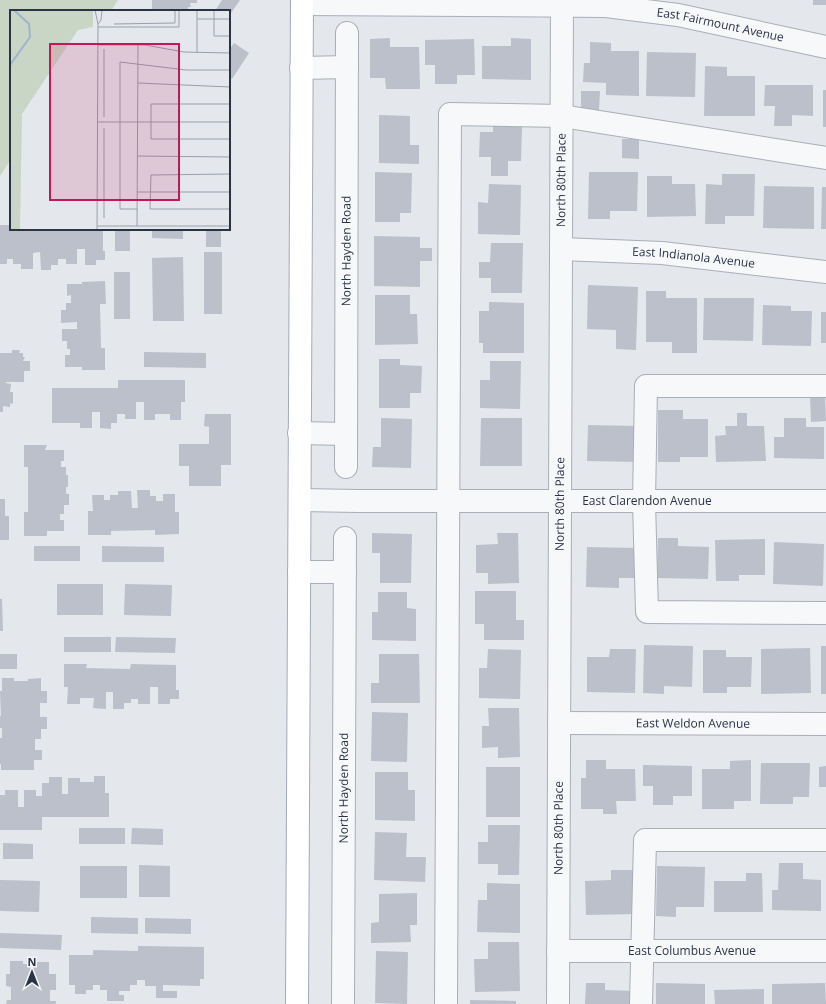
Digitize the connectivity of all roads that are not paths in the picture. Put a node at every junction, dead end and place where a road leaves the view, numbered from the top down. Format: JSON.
{"nodes":[{"id":1,"x":302,"y":2,"type":"edge"},
{"id":2,"x":562,"y":5,"type":"junction"},
{"id":3,"x":347,"y":33,"type":"dead end"},
{"id":4,"x":826,"y":47,"type":"edge"},
{"id":5,"x":301,"y":68,"type":"junction"},
{"id":6,"x":347,"y":68,"type":"junction"},
{"id":7,"x":562,"y":116,"type":"junction"},
{"id":8,"x":826,"y":158,"type":"edge"},
{"id":9,"x":561,"y":249,"type":"junction"},
{"id":10,"x":826,"y":272,"type":"edge"},
{"id":11,"x":826,"y":386,"type":"edge"},
{"id":12,"x":299,"y":433,"type":"junction"},
{"id":13,"x":346,"y":434,"type":"junction"},
{"id":14,"x":346,"y":467,"type":"dead end"},
{"id":15,"x":300,"y":500,"type":"junction"},
{"id":16,"x":448,"y":500,"type":"junction"},
{"id":17,"x":560,"y":501,"type":"junction"},
{"id":18,"x":826,"y":501,"type":"edge"},
{"id":19,"x":644,"y":502,"type":"junction"},
{"id":20,"x":345,"y":538,"type":"dead end"},
{"id":21,"x":299,"y":572,"type":"junction"},
{"id":22,"x":345,"y":572,"type":"junction"},
{"id":23,"x":826,"y":613,"type":"edge"},
{"id":24,"x":560,"y":723,"type":"junction"},
{"id":25,"x":826,"y":724,"type":"edge"},
{"id":26,"x":826,"y":840,"type":"edge"},
{"id":27,"x":558,"y":951,"type":"junction"},
{"id":28,"x":642,"y":951,"type":"junction"},
{"id":29,"x":826,"y":951,"type":"edge"},
{"id":30,"x":297,"y":1004,"type":"edge"},
{"id":31,"x":343,"y":1004,"type":"edge"},
{"id":32,"x":446,"y":1004,"type":"edge"},
{"id":33,"x":558,"y":1004,"type":"edge"},
{"id":34,"x":641,"y":1004,"type":"edge"}],
"edges":[{"from":1,"to":2,"type":"street","name":"East Fairmount Avenue"},
{"from":1,"to":5,"type":"main road"},
{"from":2,"to":4,"type":"street","name":"East Fairmount Avenue"},
{"from":2,"to":7,"type":"street","name":"North 80th Place"},
{"from":3,"to":6,"type":"street","name":"North Hayden Road"},
{"from":5,"to":6,"type":"street"},
{"from":5,"to":12,"type":"main road"},
{"from":6,"to":13,"type":"street","name":"North Hayden Road"},
{"from":7,"to":8,"type":"street"},
{"from":7,"to":9,"type":"street","name":"North 80th Place"},
{"from":7,"to":16,"type":"street"},
{"from":9,"to":10,"type":"street","name":"East Indianola Avenue"},
{"from":9,"to":17,"type":"street","name":"North 80th Place"},
{"from":11,"to":19,"type":"street"},
{"from":12,"to":13,"type":"street"},
{"from":12,"to":15,"type":"main road"},
{"from":13,"to":14,"type":"street","name":"North Hayden Road"},
{"from":15,"to":16,"type":"street","name":"East Clarendon Avenue"},
{"from":15,"to":21,"type":"main road"},
{"from":16,"to":17,"type":"street","name":"East Clarendon Avenue"},
{"from":16,"to":32,"type":"street"},
{"from":17,"to":19,"type":"street","name":"East Clarendon Avenue"},
{"from":17,"to":24,"type":"street","name":"North 80th Place"},
{"from":18,"to":19,"type":"street","name":"East Clarendon Avenue"},
{"from":19,"to":23,"type":"street"},
{"from":20,"to":22,"type":"street","name":"North Hayden Road"},
{"from":21,"to":22,"type":"street"},
{"from":21,"to":30,"type":"main road"},
{"from":22,"to":31,"type":"street","name":"North Hayden Road"},
{"from":24,"to":25,"type":"street","name":"East Weldon Avenue"},
{"from":24,"to":27,"type":"street","name":"North 80th Place"},
{"from":26,"to":28,"type":"street"},
{"from":27,"to":28,"type":"street","name":"East Columbus Avenue"},
{"from":27,"to":33,"type":"street","name":"North 80th Place"},
{"from":28,"to":29,"type":"street","name":"East Columbus Avenue"},
{"from":28,"to":34,"type":"street"}]}
